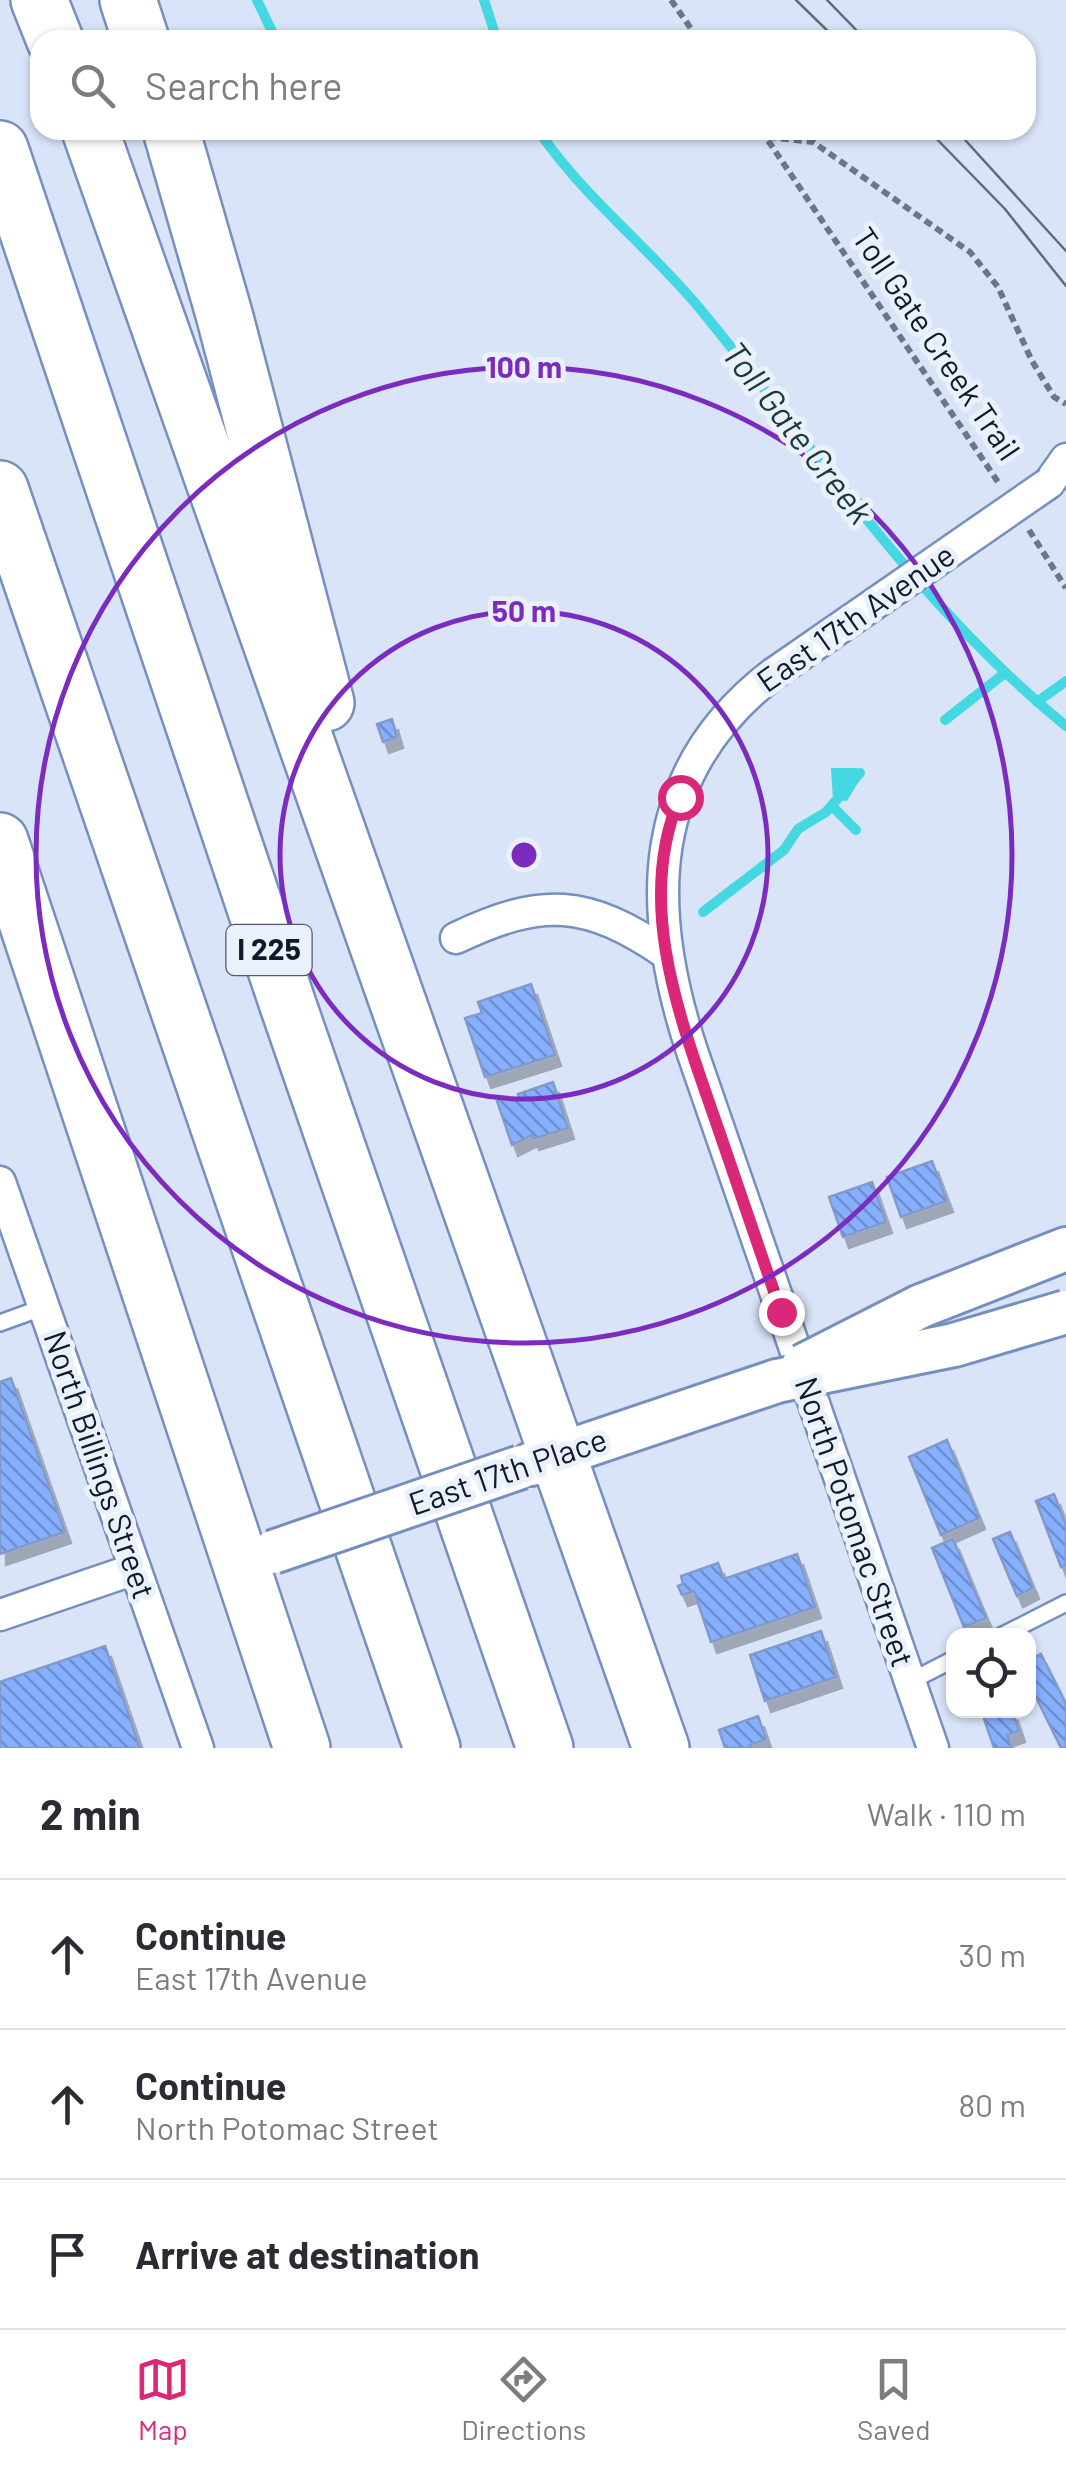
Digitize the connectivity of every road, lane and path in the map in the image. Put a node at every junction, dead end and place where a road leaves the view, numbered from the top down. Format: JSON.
{"nodes":[{"id":1,"x":38,"y":0,"type":"edge"},
{"id":2,"x":128,"y":0,"type":"edge"},
{"id":3,"x":671,"y":0,"type":"edge"},
{"id":4,"x":51,"y":30,"type":"edge"},
{"id":5,"x":138,"y":30,"type":"edge"},
{"id":6,"x":692,"y":30,"type":"edge"},
{"id":7,"x":94,"y":140,"type":"edge"},
{"id":8,"x":173,"y":140,"type":"edge"},
{"id":9,"x":768,"y":140,"type":"edge"},
{"id":10,"x":801,"y":140,"type":"edge"},
{"id":11,"x":0,"y":149,"type":"edge"},
{"id":12,"x":1066,"y":404,"type":"edge"},
{"id":13,"x":1060,"y":474,"type":"edge"},
{"id":14,"x":0,"y":489,"type":"edge"},
{"id":15,"x":1007,"y":495,"type":"dead end"},
{"id":16,"x":1026,"y":526,"type":"dead end"},
{"id":17,"x":1066,"y":588,"type":"edge"},
{"id":18,"x":0,"y":844,"type":"edge"},
{"id":19,"x":456,"y":938,"type":"dead end"},
{"id":20,"x":667,"y":954,"type":"junction"},
{"id":21,"x":421,"y":1059,"type":"junction"},
{"id":22,"x":0,"y":1182,"type":"edge"},
{"id":23,"x":1066,"y":1249,"type":"edge"},
{"id":24,"x":44,"y":1308,"type":"junction"},
{"id":25,"x":1066,"y":1312,"type":"edge"},
{"id":26,"x":0,"y":1323,"type":"edge"},
{"id":27,"x":777,"y":1381,"type":"junction"},
{"id":28,"x":540,"y":1460,"type":"junction"},
{"id":29,"x":257,"y":1558,"type":"junction"},
{"id":30,"x":135,"y":1569,"type":"junction"},
{"id":31,"x":1066,"y":1603,"type":"edge"},
{"id":32,"x":0,"y":1615,"type":"edge"},
{"id":33,"x":1018,"y":1628,"type":"edge"},
{"id":34,"x":946,"y":1664,"type":"edge"},
{"id":35,"x":910,"y":1682,"type":"junction"},
{"id":36,"x":198,"y":1748,"type":"edge"},
{"id":37,"x":302,"y":1748,"type":"edge"},
{"id":38,"x":432,"y":1748,"type":"edge"},
{"id":39,"x":545,"y":1748,"type":"edge"},
{"id":40,"x":662,"y":1748,"type":"edge"},
{"id":41,"x":933,"y":1748,"type":"edge"}],
"edges":[{"from":1,"to":4,"type":"highway"},
{"from":2,"to":5,"type":"highway"},
{"from":3,"to":6,"type":"path"},
{"from":7,"to":21,"type":"highway"},
{"from":8,"to":21,"type":"highway"},
{"from":9,"to":15,"type":"path","name":"Toll Gate Creek Trail"},
{"from":10,"to":12,"type":"path"},
{"from":11,"to":39,"type":"highway","number":"I 225"},
{"from":13,"to":20,"type":"street","name":"East 17th Avenue","bridge":true},
{"from":14,"to":38,"type":"highway"},
{"from":16,"to":17,"type":"path"},
{"from":18,"to":29,"type":"highway"},
{"from":19,"to":20,"type":"street"},
{"from":20,"to":35,"type":"street","name":"North Potomac Street"},
{"from":21,"to":28,"type":"highway"},
{"from":22,"to":24,"type":"street","name":"North Billings Street"},
{"from":23,"to":27,"type":"main road","name":"East 17th Place","bridge":true},
{"from":24,"to":26,"type":"lane"},
{"from":24,"to":30,"type":"street","name":"North Billings Street"},
{"from":25,"to":27,"type":"main road","name":"East 17th Place","bridge":true},
{"from":27,"to":28,"type":"main road","name":"East 17th Place"},
{"from":28,"to":29,"type":"main road","name":"East 17th Place","bridge":true},
{"from":28,"to":40,"type":"highway"},
{"from":29,"to":37,"type":"highway"},
{"from":30,"to":32,"type":"street"},
{"from":30,"to":36,"type":"street","name":"North Billings Street"},
{"from":31,"to":33,"type":"lane"},
{"from":34,"to":35,"type":"lane"},
{"from":35,"to":41,"type":"street","name":"North Potomac Street"}]}
